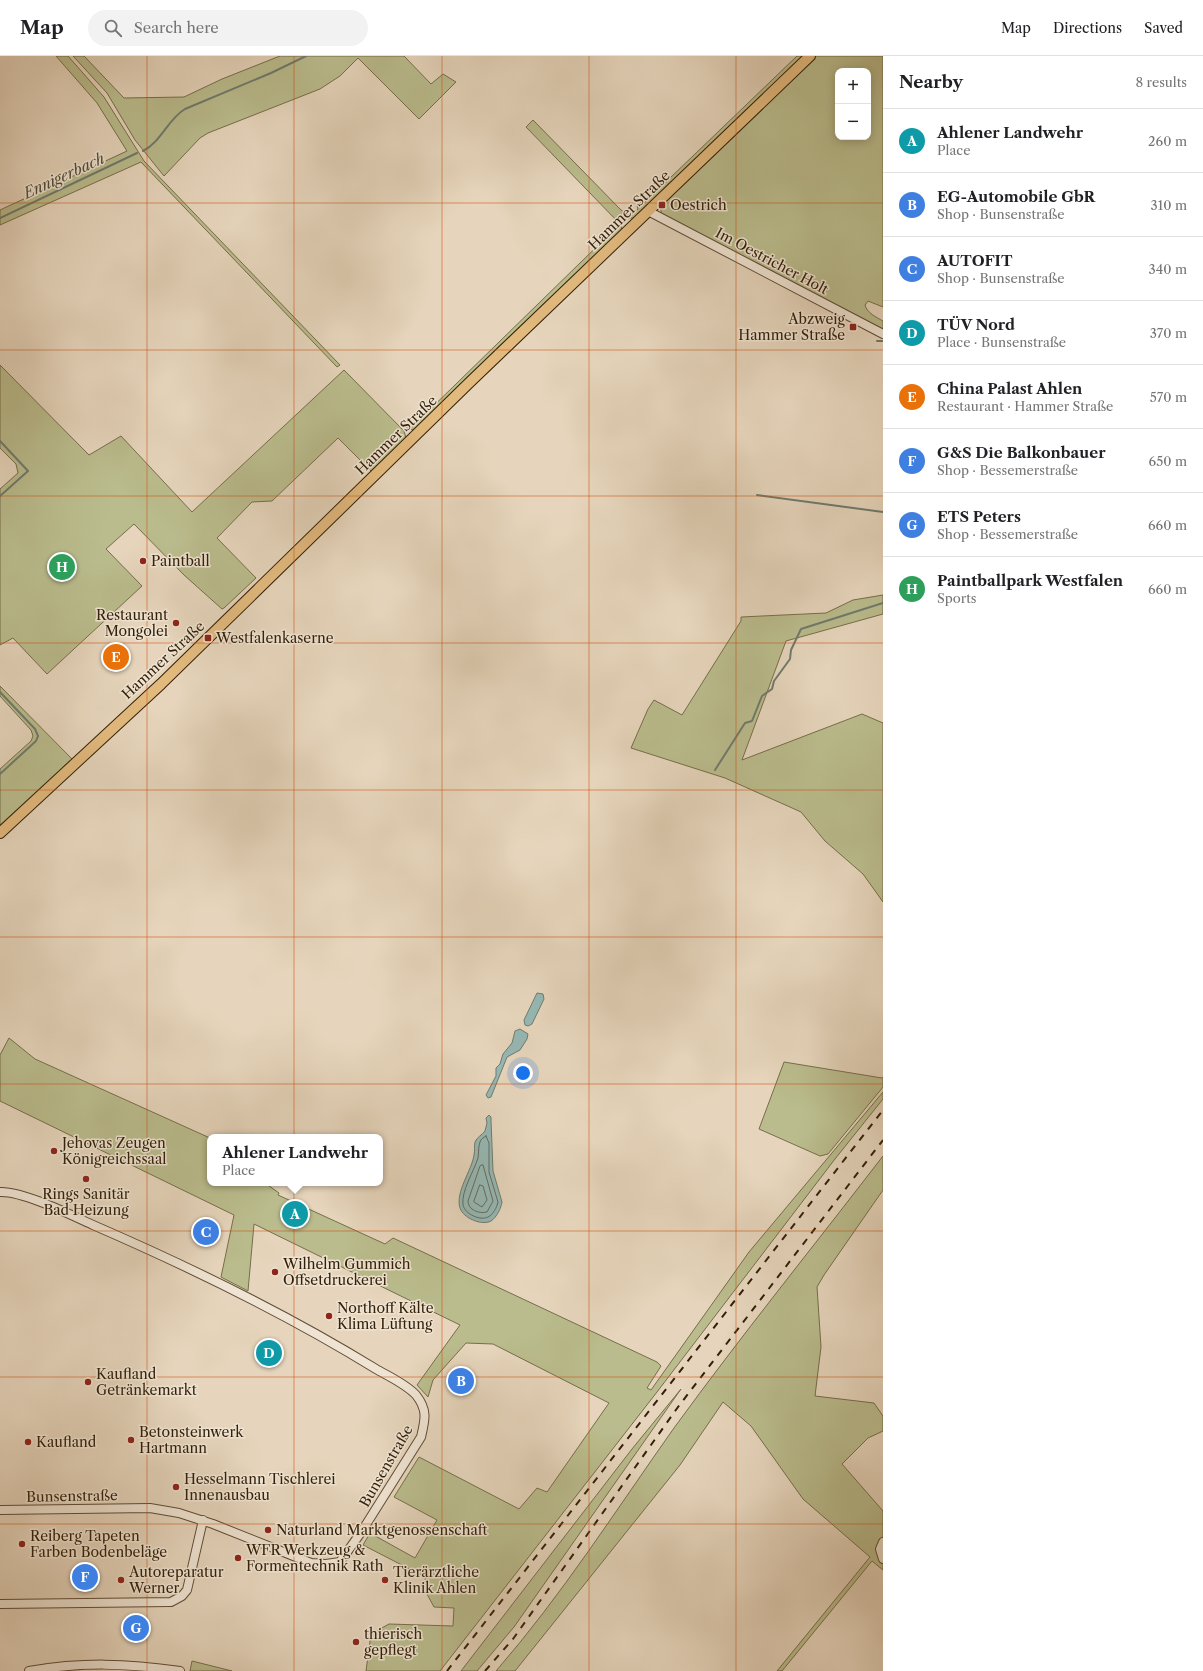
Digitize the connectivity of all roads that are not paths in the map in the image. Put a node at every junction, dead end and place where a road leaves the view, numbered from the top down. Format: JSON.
{"nodes":[{"id":1,"x":810,"y":56,"type":"edge"},
{"id":2,"x":648,"y":210,"type":"junction"},
{"id":3,"x":883,"y":334,"type":"edge"},
{"id":4,"x":0,"y":833,"type":"edge"},
{"id":5,"x":0,"y":1192,"type":"edge"},
{"id":6,"x":0,"y":1510,"type":"edge"},
{"id":7,"x":203,"y":1520,"type":"junction"},
{"id":8,"x":883,"y":1542,"type":"edge"},
{"id":9,"x":883,"y":1559,"type":"edge"},
{"id":10,"x":0,"y":1604,"type":"edge"},
{"id":11,"x":29,"y":1671,"type":"edge"},
{"id":12,"x":180,"y":1671,"type":"edge"}],
"edges":[{"from":1,"to":2,"type":"main road","name":"Hammer Straße"},
{"from":2,"to":3,"type":"street","name":"Im Oestricher Holt"},
{"from":2,"to":4,"type":"main road","name":"Hammer Straße"},
{"from":5,"to":7,"type":"street","name":"Bunsenstraße"},
{"from":6,"to":7,"type":"street","name":"Bunsenstraße"},
{"from":7,"to":10,"type":"street"},
{"from":8,"to":9,"type":"street"},
{"from":11,"to":12,"type":"street"}]}
